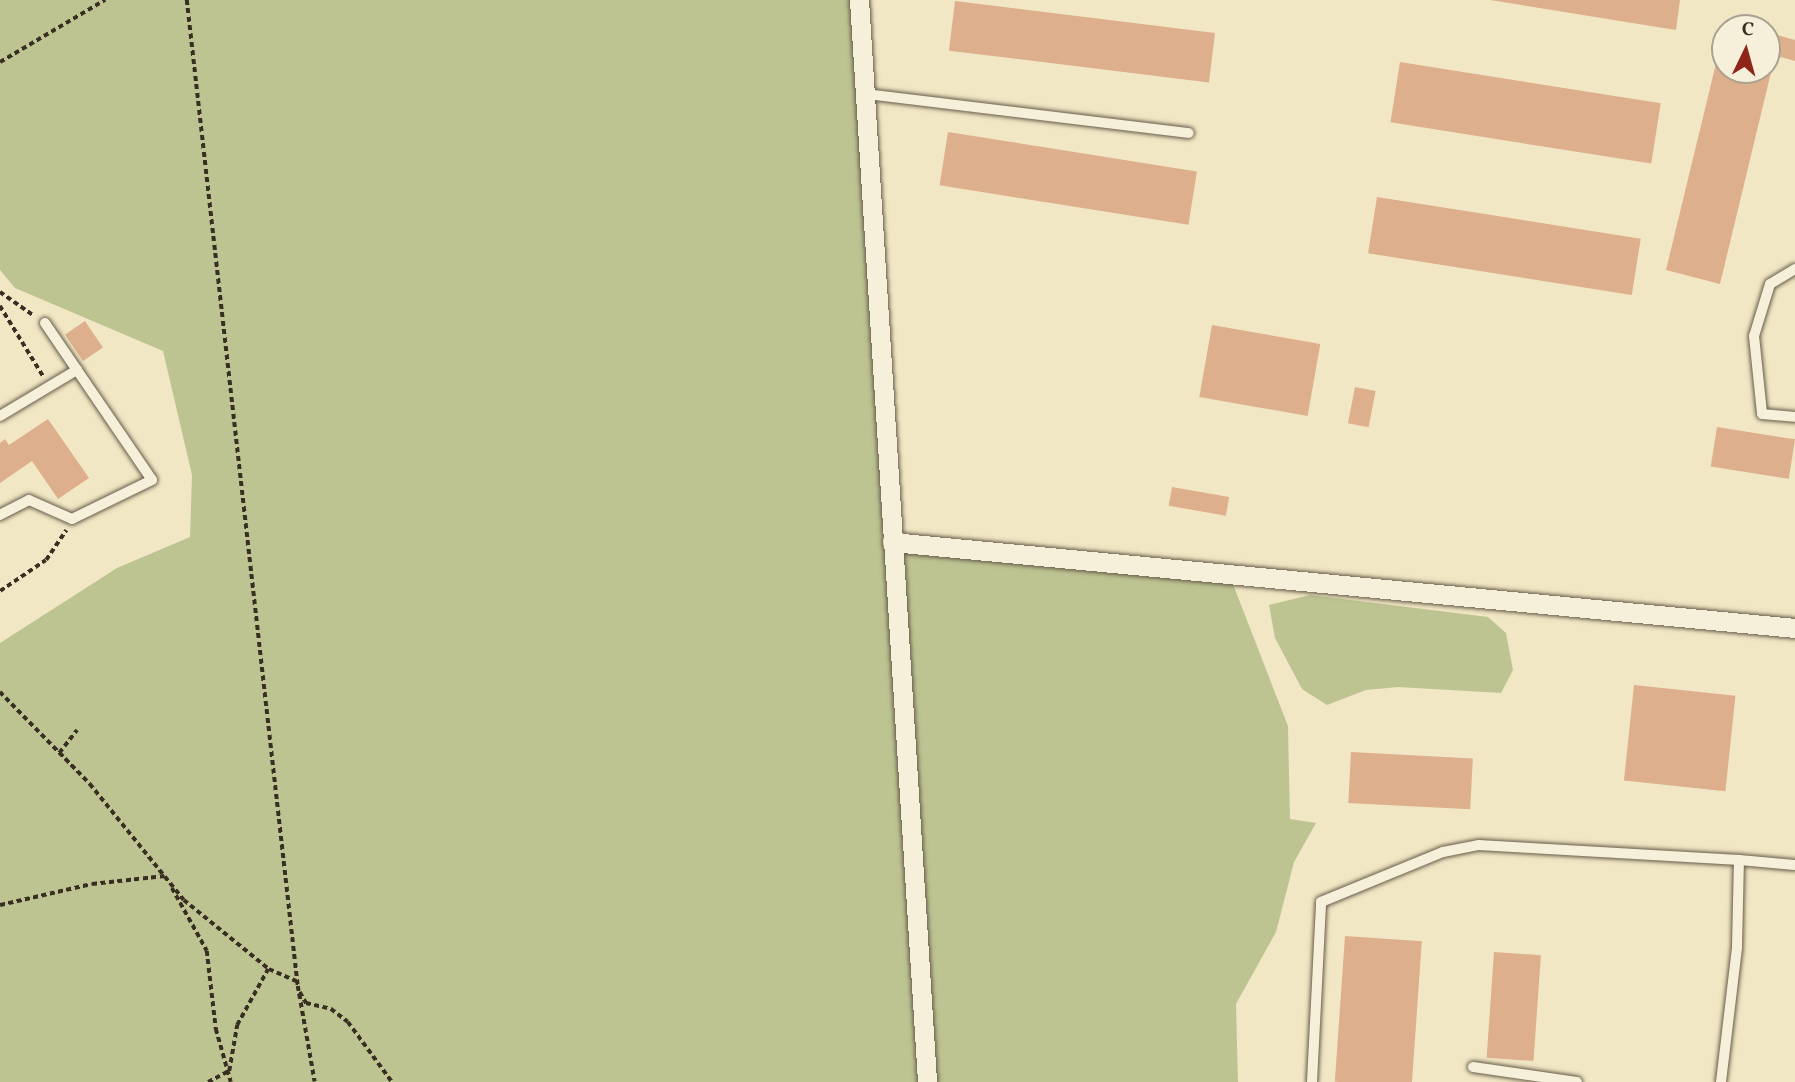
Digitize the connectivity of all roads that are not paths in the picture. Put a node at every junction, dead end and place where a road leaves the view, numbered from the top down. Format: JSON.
{"nodes":[{"id":1,"x":859,"y":0,"type":"edge"},
{"id":2,"x":866,"y":94,"type":"junction"},
{"id":3,"x":1189,"y":133,"type":"dead end"},
{"id":4,"x":1795,"y":269,"type":"edge"},
{"id":5,"x":45,"y":323,"type":"road end"},
{"id":6,"x":77,"y":370,"type":"junction"},
{"id":7,"x":0,"y":416,"type":"edge"},
{"id":8,"x":1795,"y":417,"type":"edge"},
{"id":9,"x":0,"y":515,"type":"edge"},
{"id":10,"x":892,"y":542,"type":"junction"},
{"id":11,"x":1795,"y":628,"type":"edge"},
{"id":12,"x":1739,"y":860,"type":"junction"},
{"id":13,"x":1795,"y":865,"type":"edge"},
{"id":14,"x":1473,"y":1067,"type":"dead end"},
{"id":15,"x":1539,"y":1079,"type":"edge"},
{"id":16,"x":928,"y":1082,"type":"edge"},
{"id":17,"x":1312,"y":1082,"type":"edge"},
{"id":18,"x":1577,"y":1082,"type":"edge"},
{"id":19,"x":1721,"y":1082,"type":"edge"}],
"edges":[{"from":1,"to":2,"type":"street"},
{"from":2,"to":3,"type":"lane"},
{"from":2,"to":10,"type":"street"},
{"from":4,"to":8,"type":"lane"},
{"from":5,"to":6,"type":"lane"},
{"from":6,"to":7,"type":"lane"},
{"from":6,"to":9,"type":"lane"},
{"from":10,"to":11,"type":"street"},
{"from":10,"to":16,"type":"street"},
{"from":12,"to":13,"type":"lane"},
{"from":12,"to":17,"type":"lane"},
{"from":12,"to":19,"type":"lane"},
{"from":14,"to":15,"type":"lane"},
{"from":15,"to":18,"type":"lane"}]}
